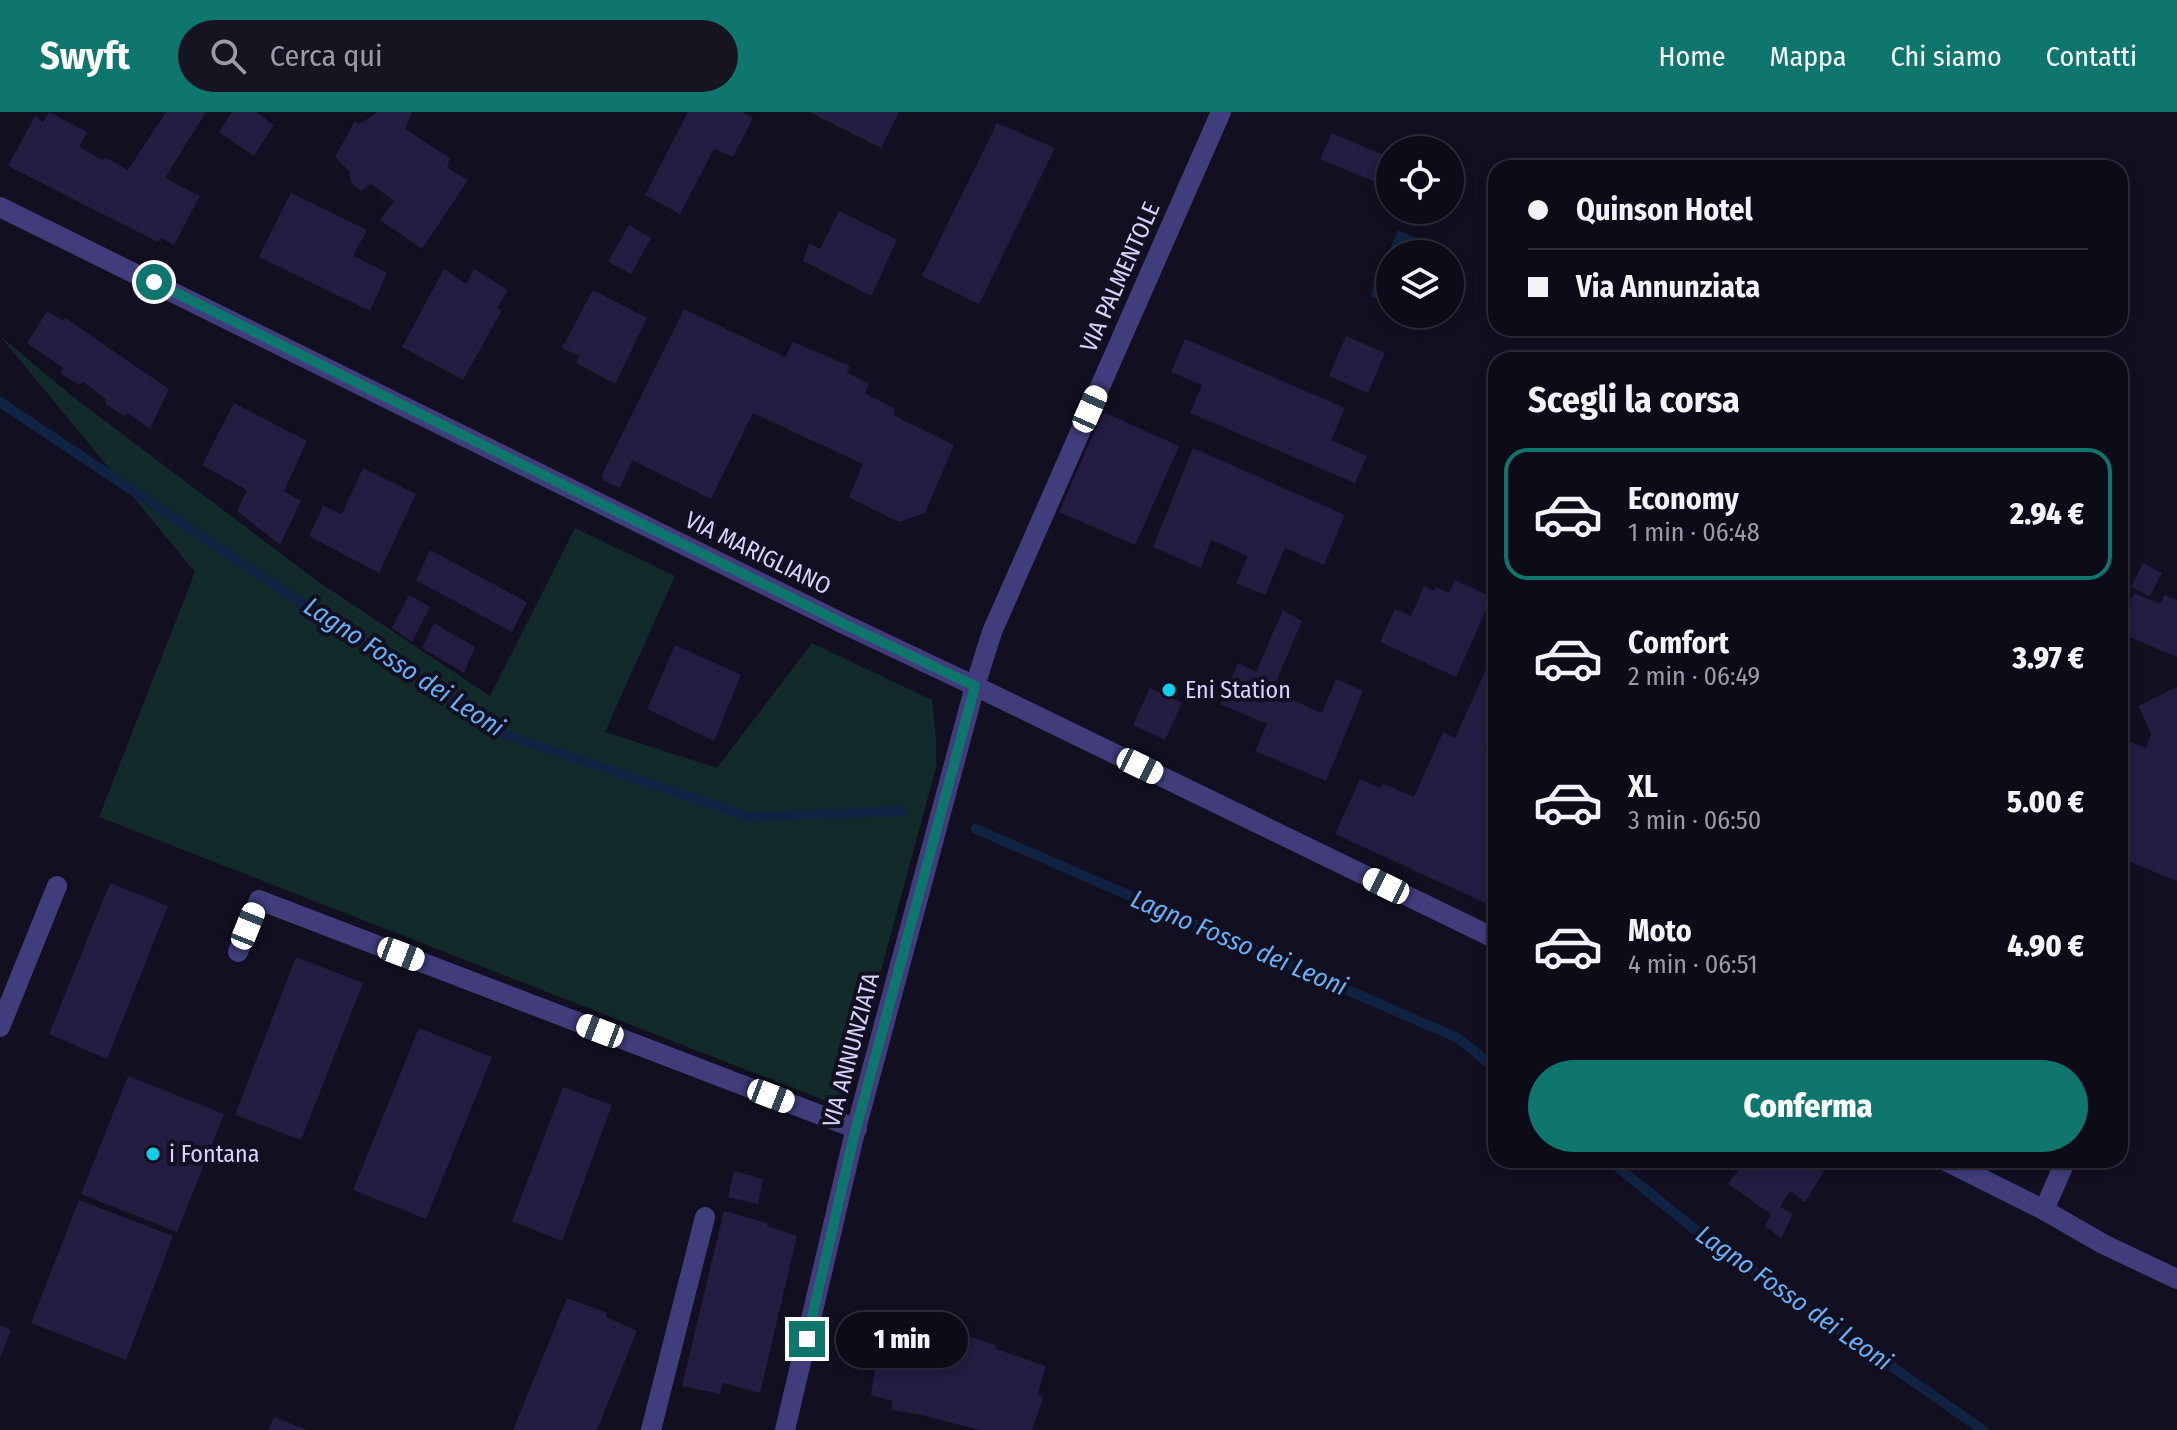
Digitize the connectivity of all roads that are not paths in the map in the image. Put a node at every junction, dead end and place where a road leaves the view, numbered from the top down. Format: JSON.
{"nodes":[{"id":1,"x":1221,"y":112,"type":"edge"},
{"id":2,"x":0,"y":207,"type":"edge"},
{"id":3,"x":975,"y":686,"type":"junction"},
{"id":4,"x":57,"y":886,"type":"dead end"},
{"id":5,"x":1488,"y":935,"type":"edge"},
{"id":6,"x":238,"y":952,"type":"dead end"},
{"id":7,"x":0,"y":1027,"type":"edge"},
{"id":8,"x":857,"y":1129,"type":"junction"},
{"id":9,"x":1960,"y":1168,"type":"edge"},
{"id":10,"x":2062,"y":1169,"type":"dead end"},
{"id":11,"x":2044,"y":1210,"type":"junction"},
{"id":12,"x":705,"y":1217,"type":"dead end"},
{"id":13,"x":2177,"y":1279,"type":"edge"},
{"id":14,"x":651,"y":1430,"type":"edge"},
{"id":15,"x":785,"y":1430,"type":"edge"}],
"edges":[{"from":1,"to":3,"type":"street","name":"VIA PALMENTOLE"},
{"from":2,"to":3,"type":"street","name":"VIA MARIGLIANO"},
{"from":3,"to":5,"type":"street","name":"VIA MARIGLIANO"},
{"from":3,"to":8,"type":"street","name":"VIA ANNUNZIATA"},
{"from":4,"to":7,"type":"street"},
{"from":6,"to":8,"type":"street"},
{"from":8,"to":15,"type":"street","name":"VIA ANNUNZIATA"},
{"from":9,"to":11,"type":"street"},
{"from":10,"to":11,"type":"street"},
{"from":11,"to":13,"type":"street"},
{"from":12,"to":14,"type":"street"}]}
